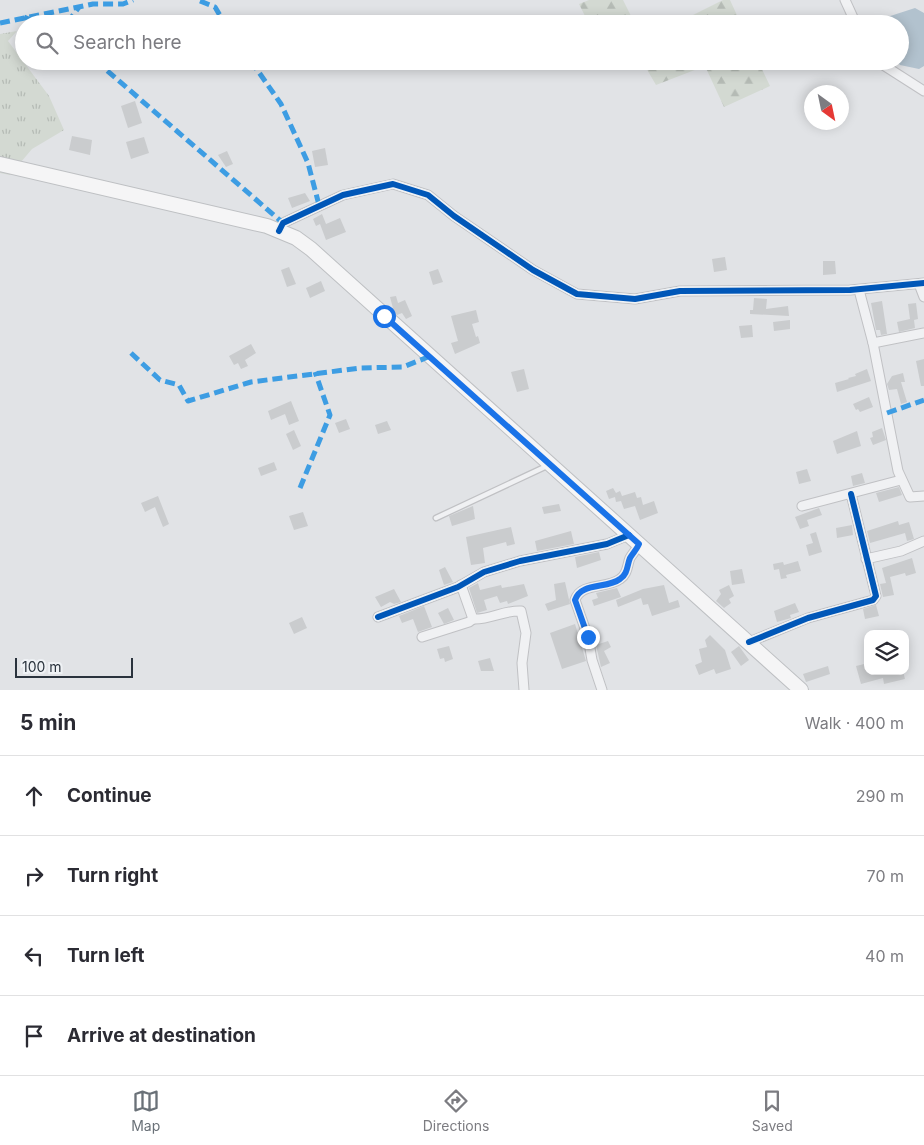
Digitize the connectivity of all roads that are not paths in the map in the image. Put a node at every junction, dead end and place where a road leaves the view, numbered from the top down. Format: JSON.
{"nodes":[{"id":1,"x":845,"y":0,"type":"edge"},
{"id":2,"x":852,"y":15,"type":"edge"},
{"id":3,"x":891,"y":70,"type":"edge"},
{"id":4,"x":924,"y":91,"type":"edge"},
{"id":5,"x":0,"y":164,"type":"edge"},
{"id":6,"x":279,"y":231,"type":"junction"},
{"id":7,"x":922,"y":284,"type":"edge"},
{"id":8,"x":859,"y":290,"type":"junction"},
{"id":9,"x":924,"y":297,"type":"edge"},
{"id":10,"x":924,"y":332,"type":"edge"},
{"id":11,"x":873,"y":343,"type":"junction"},
{"id":12,"x":550,"y":464,"type":"junction"},
{"id":13,"x":901,"y":480,"type":"junction"},
{"id":14,"x":851,"y":494,"type":"junction"},
{"id":15,"x":924,"y":496,"type":"edge"},
{"id":16,"x":802,"y":506,"type":"dead end"},
{"id":17,"x":436,"y":518,"type":"dead end"},
{"id":18,"x":634,"y":540,"type":"junction"},
{"id":19,"x":924,"y":541,"type":"edge"},
{"id":20,"x":866,"y":559,"type":"junction"},
{"id":21,"x":461,"y":585,"type":"junction"},
{"id":22,"x":378,"y":617,"type":"dead end"},
{"id":23,"x":473,"y":619,"type":"junction"},
{"id":24,"x":422,"y":637,"type":"dead end"},
{"id":25,"x":749,"y":642,"type":"junction"},
{"id":26,"x":524,"y":690,"type":"edge"},
{"id":27,"x":602,"y":690,"type":"edge"},
{"id":28,"x":801,"y":690,"type":"edge"}],
"edges":[{"from":1,"to":2,"type":"street"},
{"from":3,"to":4,"type":"street"},
{"from":5,"to":6,"type":"main road"},
{"from":6,"to":8,"type":"street"},
{"from":6,"to":12,"type":"main road"},
{"from":7,"to":8,"type":"street"},
{"from":7,"to":9,"type":"street"},
{"from":8,"to":11,"type":"street"},
{"from":10,"to":11,"type":"street"},
{"from":11,"to":13,"type":"street"},
{"from":12,"to":17,"type":"lane"},
{"from":12,"to":18,"type":"main road"},
{"from":13,"to":14,"type":"street"},
{"from":13,"to":15,"type":"street"},
{"from":14,"to":16,"type":"street"},
{"from":14,"to":20,"type":"street"},
{"from":18,"to":21,"type":"street"},
{"from":18,"to":25,"type":"main road"},
{"from":18,"to":27,"type":"street"},
{"from":19,"to":20,"type":"street"},
{"from":20,"to":25,"type":"street"},
{"from":21,"to":22,"type":"street"},
{"from":21,"to":23,"type":"street"},
{"from":23,"to":24,"type":"street"},
{"from":23,"to":26,"type":"street"},
{"from":25,"to":28,"type":"main road"}]}
